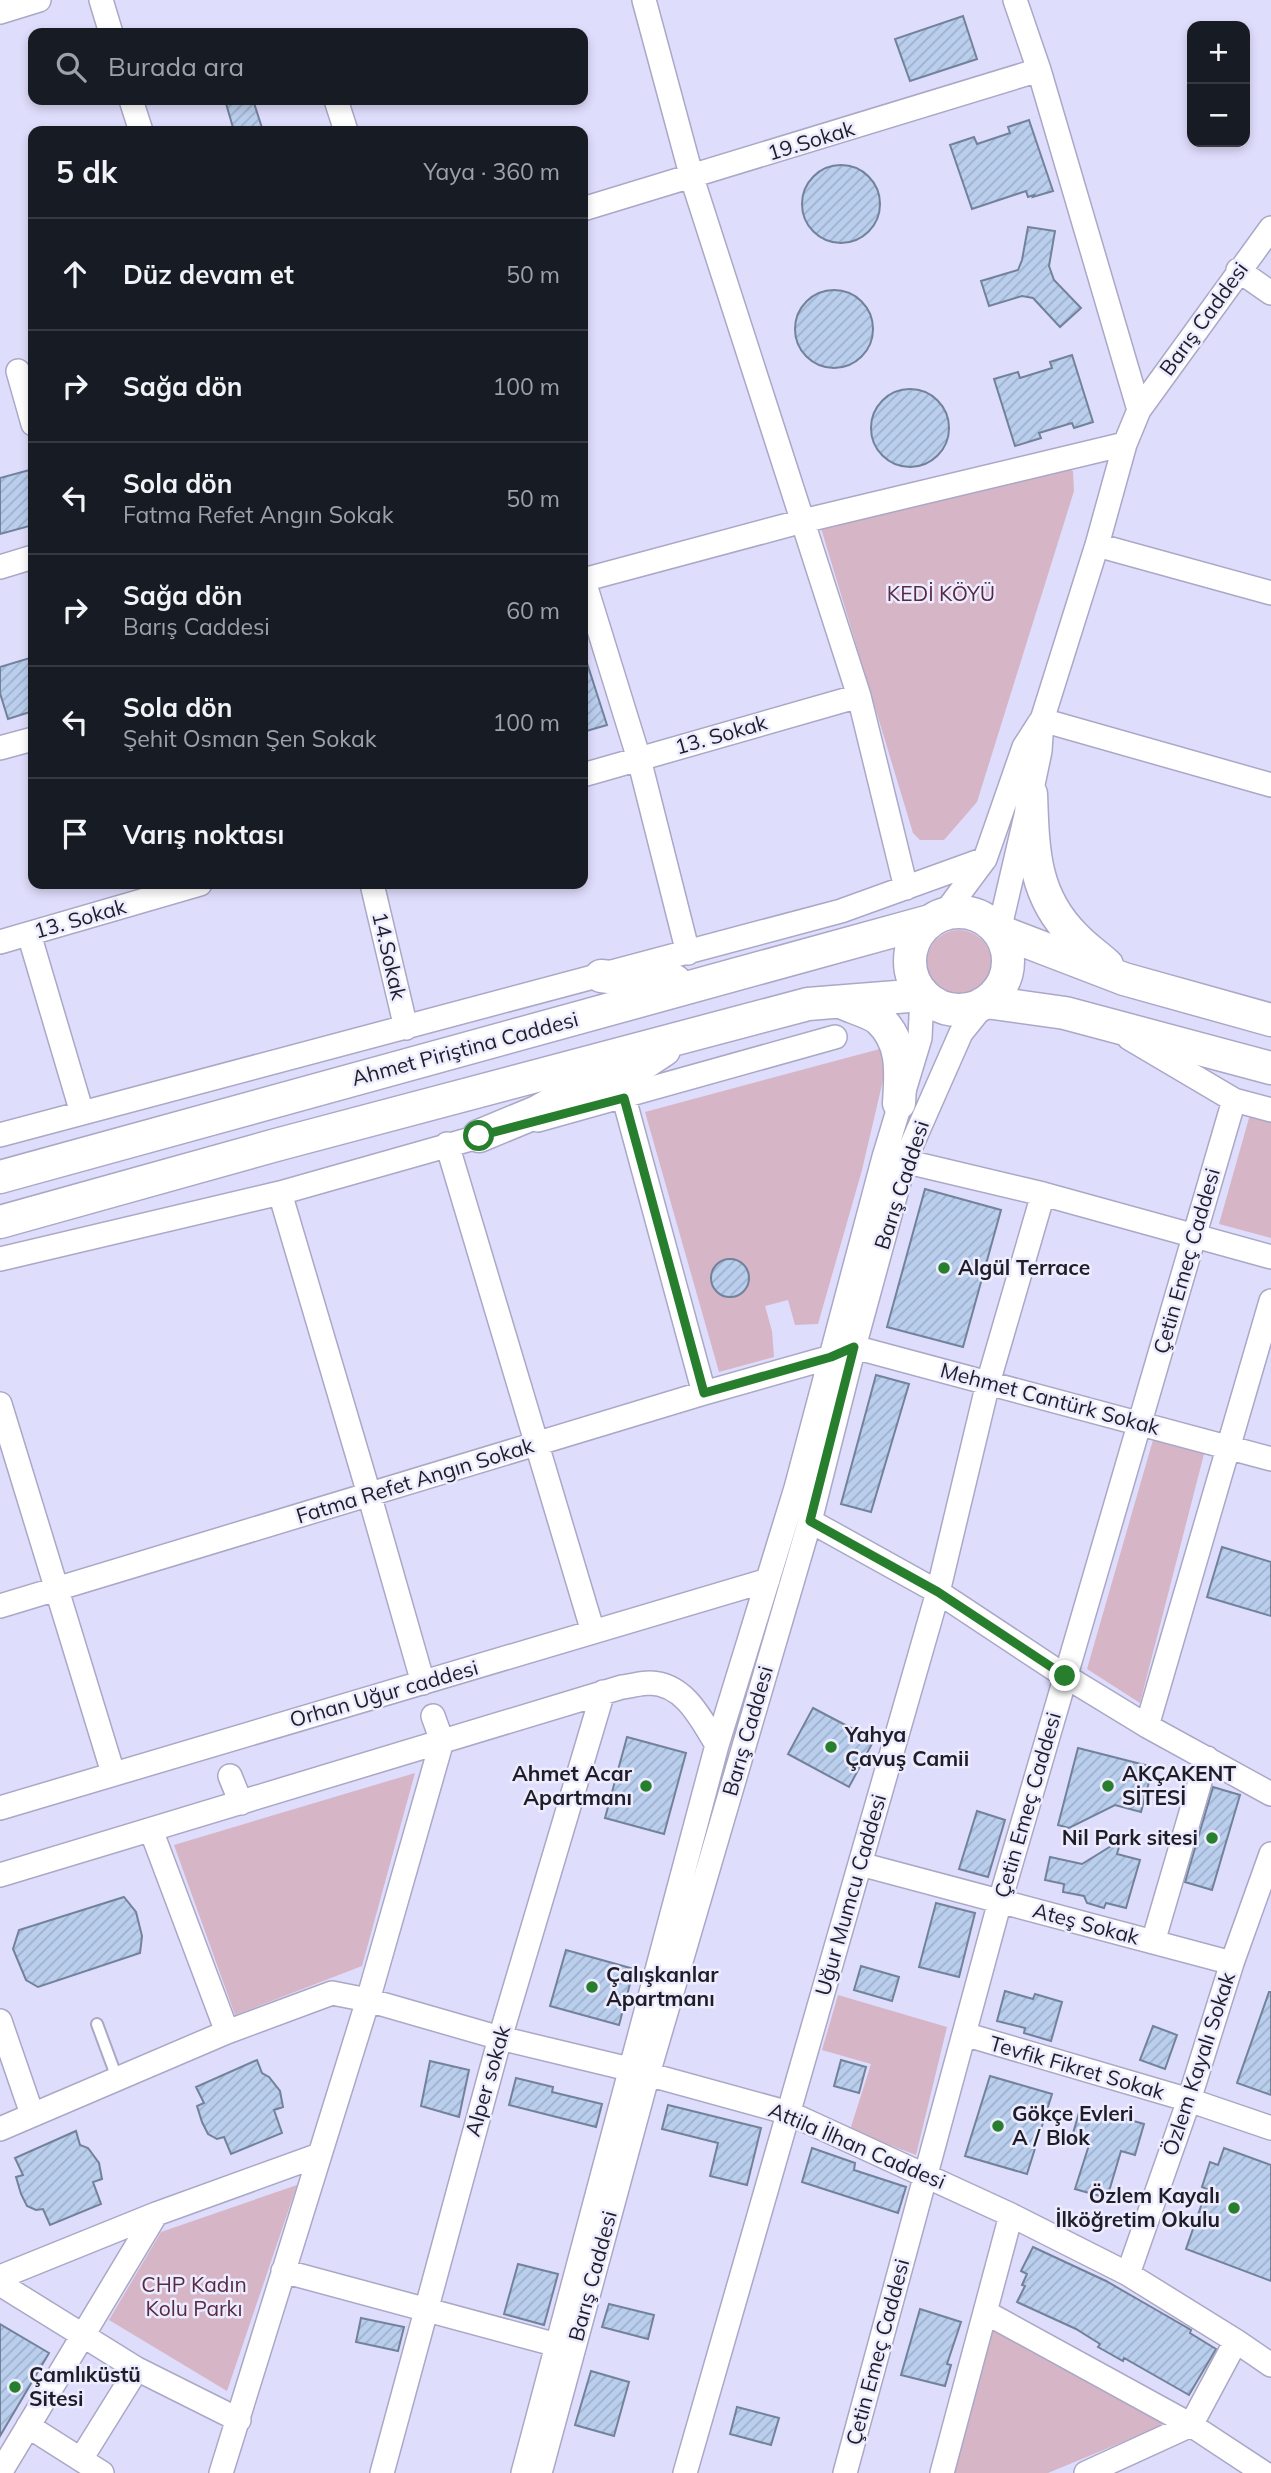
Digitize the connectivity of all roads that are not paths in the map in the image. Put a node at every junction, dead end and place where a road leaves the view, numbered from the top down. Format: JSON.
{"nodes":[{"id":1,"x":39,"y":0,"type":"edge"},
{"id":2,"x":101,"y":0,"type":"edge"},
{"id":3,"x":644,"y":0,"type":"edge"},
{"id":4,"x":1015,"y":0,"type":"edge"},
{"id":5,"x":0,"y":12,"type":"edge"},
{"id":6,"x":109,"y":28,"type":"edge"},
{"id":7,"x":1039,"y":70,"type":"junction"},
{"id":8,"x":133,"y":105,"type":"edge"},
{"id":9,"x":338,"y":105,"type":"edge"},
{"id":10,"x":139,"y":126,"type":"edge"},
{"id":11,"x":344,"y":126,"type":"edge"},
{"id":12,"x":692,"y":177,"type":"junction"},
{"id":13,"x":588,"y":208,"type":"edge"},
{"id":14,"x":1271,"y":228,"type":"edge"},
{"id":15,"x":1238,"y":270,"type":"junction"},
{"id":16,"x":1271,"y":293,"type":"edge"},
{"id":17,"x":17,"y":372,"type":"edge"},
{"id":18,"x":28,"y":408,"type":"edge"},
{"id":19,"x":1139,"y":410,"type":"junction"},
{"id":20,"x":1125,"y":444,"type":"junction"},
{"id":21,"x":803,"y":521,"type":"junction"},
{"id":22,"x":1097,"y":545,"type":"junction"},
{"id":23,"x":28,"y":559,"type":"edge"},
{"id":24,"x":0,"y":567,"type":"edge"},
{"id":25,"x":588,"y":579,"type":"edge"},
{"id":26,"x":1271,"y":593,"type":"edge"},
{"id":27,"x":588,"y":596,"type":"edge"},
{"id":28,"x":859,"y":695,"type":"junction"},
{"id":29,"x":1042,"y":720,"type":"junction"},
{"id":30,"x":28,"y":740,"type":"edge"},
{"id":31,"x":0,"y":748,"type":"edge"},
{"id":32,"x":639,"y":759,"type":"junction"},
{"id":33,"x":588,"y":774,"type":"edge"},
{"id":34,"x":1271,"y":785,"type":"edge"},
{"id":35,"x":1031,"y":794,"type":"junction"},
{"id":36,"x":985,"y":859,"type":"junction"},
{"id":37,"x":906,"y":888,"type":"junction"},
{"id":38,"x":166,"y":889,"type":"edge"},
{"id":39,"x":373,"y":889,"type":"edge"},
{"id":40,"x":937,"y":918,"type":"junction"},
{"id":41,"x":999,"y":931,"type":"junction"},
{"id":42,"x":29,"y":934,"type":"junction"},
{"id":43,"x":0,"y":942,"type":"edge"},
{"id":44,"x":688,"y":953,"type":"junction"},
{"id":45,"x":601,"y":976,"type":"junction"},
{"id":46,"x":1124,"y":979,"type":"junction"},
{"id":47,"x":712,"y":981,"type":"junction"},
{"id":48,"x":922,"y":995,"type":"junction"},
{"id":49,"x":1197,"y":1000,"type":"junction"},
{"id":50,"x":838,"y":1001,"type":"junction"},
{"id":51,"x":986,"y":1002,"type":"junction"},
{"id":52,"x":1271,"y":1005,"type":"edge"},
{"id":53,"x":1271,"y":1020,"type":"edge"},
{"id":54,"x":1102,"y":1023,"type":"junction"},
{"id":55,"x":406,"y":1028,"type":"junction"},
{"id":56,"x":687,"y":1036,"type":"junction"},
{"id":57,"x":835,"y":1037,"type":"dead end"},
{"id":58,"x":1271,"y":1068,"type":"edge"},
{"id":59,"x":624,"y":1098,"type":"junction"},
{"id":60,"x":1234,"y":1100,"type":"junction"},
{"id":61,"x":899,"y":1104,"type":"junction"},
{"id":62,"x":1271,"y":1110,"type":"edge"},
{"id":63,"x":82,"y":1112,"type":"junction"},
{"id":64,"x":0,"y":1135,"type":"edge"},
{"id":65,"x":479,"y":1136,"type":"junction"},
{"id":66,"x":447,"y":1144,"type":"junction"},
{"id":67,"x":895,"y":1159,"type":"junction"},
{"id":68,"x":0,"y":1177,"type":"edge"},
{"id":69,"x":280,"y":1193,"type":"junction"},
{"id":70,"x":1043,"y":1194,"type":"junction"},
{"id":71,"x":0,"y":1222,"type":"edge"},
{"id":72,"x":1195,"y":1236,"type":"junction"},
{"id":73,"x":1271,"y":1257,"type":"edge"},
{"id":74,"x":0,"y":1259,"type":"edge"},
{"id":75,"x":1271,"y":1301,"type":"edge"},
{"id":76,"x":854,"y":1347,"type":"junction"},
{"id":77,"x":831,"y":1357,"type":"junction"},
{"id":78,"x":988,"y":1383,"type":"junction"},
{"id":79,"x":704,"y":1393,"type":"junction"},
{"id":80,"x":0,"y":1404,"type":"edge"},
{"id":81,"x":1140,"y":1422,"type":"junction"},
{"id":82,"x":538,"y":1444,"type":"junction"},
{"id":83,"x":1228,"y":1447,"type":"junction"},
{"id":84,"x":1271,"y":1459,"type":"edge"},
{"id":85,"x":369,"y":1494,"type":"junction"},
{"id":86,"x":810,"y":1521,"type":"junction"},
{"id":87,"x":768,"y":1580,"type":"junction"},
{"id":88,"x":58,"y":1588,"type":"junction"},
{"id":89,"x":938,"y":1592,"type":"junction"},
{"id":90,"x":0,"y":1606,"type":"edge"},
{"id":91,"x":593,"y":1632,"type":"junction"},
{"id":92,"x":1065,"y":1676,"type":"junction"},
{"id":93,"x":423,"y":1683,"type":"junction"},
{"id":94,"x":603,"y":1692,"type":"junction"},
{"id":95,"x":433,"y":1716,"type":"dead end"},
{"id":96,"x":1147,"y":1726,"type":"junction"},
{"id":97,"x":442,"y":1741,"type":"junction"},
{"id":98,"x":717,"y":1745,"type":"junction"},
{"id":99,"x":1207,"y":1758,"type":"junction"},
{"id":100,"x":113,"y":1773,"type":"junction"},
{"id":101,"x":230,"y":1776,"type":"dead end"},
{"id":102,"x":1271,"y":1794,"type":"edge"},
{"id":103,"x":240,"y":1802,"type":"junction"},
{"id":104,"x":0,"y":1808,"type":"edge"},
{"id":105,"x":151,"y":1830,"type":"junction"},
{"id":106,"x":1271,"y":1854,"type":"edge"},
{"id":107,"x":860,"y":1864,"type":"junction"},
{"id":108,"x":0,"y":1875,"type":"edge"},
{"id":109,"x":1000,"y":1901,"type":"junction"},
{"id":110,"x":1153,"y":1942,"type":"junction"},
{"id":111,"x":1232,"y":1963,"type":"junction"},
{"id":112,"x":368,"y":2000,"type":"junction"},
{"id":113,"x":0,"y":2021,"type":"edge"},
{"id":114,"x":97,"y":2024,"type":"dead end"},
{"id":115,"x":226,"y":2032,"type":"junction"},
{"id":116,"x":964,"y":2034,"type":"junction"},
{"id":117,"x":500,"y":2038,"type":"junction"},
{"id":118,"x":638,"y":2071,"type":"junction"},
{"id":119,"x":117,"y":2078,"type":"junction"},
{"id":120,"x":1189,"y":2100,"type":"junction"},
{"id":121,"x":789,"y":2113,"type":"junction"},
{"id":122,"x":32,"y":2115,"type":"junction"},
{"id":123,"x":1271,"y":2128,"type":"edge"},
{"id":124,"x":0,"y":2129,"type":"edge"},
{"id":125,"x":319,"y":2155,"type":"junction"},
{"id":126,"x":926,"y":2174,"type":"junction"},
{"id":127,"x":156,"y":2214,"type":"junction"},
{"id":128,"x":1011,"y":2215,"type":"junction"},
{"id":129,"x":283,"y":2271,"type":"junction"},
{"id":130,"x":1128,"y":2274,"type":"junction"},
{"id":131,"x":0,"y":2277,"type":"edge"},
{"id":132,"x":0,"y":2284,"type":"edge"},
{"id":133,"x":426,"y":2309,"type":"junction"},
{"id":134,"x":985,"y":2312,"type":"junction"},
{"id":135,"x":82,"y":2336,"type":"junction"},
{"id":136,"x":1236,"y":2341,"type":"junction"},
{"id":137,"x":556,"y":2345,"type":"junction"},
{"id":138,"x":1271,"y":2365,"type":"edge"},
{"id":139,"x":137,"y":2369,"type":"junction"},
{"id":140,"x":239,"y":2420,"type":"junction"},
{"id":141,"x":1191,"y":2425,"type":"junction"},
{"id":142,"x":28,"y":2426,"type":"junction"},
{"id":143,"x":81,"y":2459,"type":"junction"},
{"id":144,"x":1095,"y":2471,"type":"edge"},
{"id":145,"x":0,"y":2473,"type":"edge"},
{"id":146,"x":102,"y":2473,"type":"edge"},
{"id":147,"x":221,"y":2473,"type":"edge"},
{"id":148,"x":382,"y":2473,"type":"edge"},
{"id":149,"x":523,"y":2473,"type":"edge"},
{"id":150,"x":540,"y":2473,"type":"edge"},
{"id":151,"x":685,"y":2473,"type":"edge"},
{"id":152,"x":845,"y":2473,"type":"edge"},
{"id":153,"x":942,"y":2473,"type":"edge"},
{"id":154,"x":1264,"y":2473,"type":"edge"}],
"edges":[{"from":1,"to":5,"type":"street"},
{"from":2,"to":6,"type":"street"},
{"from":3,"to":12,"type":"street"},
{"from":4,"to":7,"type":"street"},
{"from":7,"to":12,"type":"street","name":"19.Sokak"},
{"from":7,"to":19,"type":"street"},
{"from":8,"to":10,"type":"street"},
{"from":9,"to":11,"type":"street"},
{"from":12,"to":13,"type":"street","name":"19.Sokak"},
{"from":12,"to":21,"type":"street"},
{"from":14,"to":15,"type":"street","name":"Barış Caddesi"},
{"from":15,"to":16,"type":"street"},
{"from":15,"to":19,"type":"street","name":"Barış Caddesi"},
{"from":17,"to":18,"type":"street"},
{"from":19,"to":20,"type":"street","name":"Barış Caddesi"},
{"from":20,"to":21,"type":"street"},
{"from":20,"to":22,"type":"street","name":"Barış Caddesi"},
{"from":21,"to":25,"type":"street"},
{"from":21,"to":28,"type":"street"},
{"from":22,"to":26,"type":"street"},
{"from":22,"to":29,"type":"street","name":"Barış Caddesi"},
{"from":23,"to":24,"type":"street"},
{"from":27,"to":32,"type":"street"},
{"from":28,"to":32,"type":"street","name":"13. Sokak"},
{"from":28,"to":37,"type":"street"},
{"from":29,"to":34,"type":"street"},
{"from":29,"to":35,"type":"street"},
{"from":29,"to":36,"type":"street"},
{"from":30,"to":31,"type":"street"},
{"from":32,"to":33,"type":"street","name":"13. Sokak"},
{"from":32,"to":44,"type":"street"},
{"from":35,"to":41,"type":"street"},
{"from":35,"to":46,"type":"street"},
{"from":36,"to":37,"type":"street"},
{"from":36,"to":40,"type":"street"},
{"from":37,"to":44,"type":"street"},
{"from":38,"to":42,"type":"street","name":"13. Sokak"},
{"from":39,"to":55,"type":"street","name":"14.Sokak"},
{"from":40,"to":41,"type":"street"},
{"from":40,"to":47,"type":"street","name":"Ahmet Piriştina Caddesi"},
{"from":40,"to":48,"type":"street"},
{"from":41,"to":46,"type":"street"},
{"from":41,"to":51,"type":"street"},
{"from":42,"to":43,"type":"street","name":"13. Sokak"},
{"from":42,"to":63,"type":"street"},
{"from":44,"to":45,"type":"street"},
{"from":45,"to":47,"type":"street"},
{"from":45,"to":55,"type":"street"},
{"from":46,"to":49,"type":"street"},
{"from":47,"to":68,"type":"street","name":"Ahmet Piriştina Caddesi"},
{"from":48,"to":50,"type":"street","name":"Ahmet Piriştina Caddesi"},
{"from":48,"to":51,"type":"street"},
{"from":48,"to":61,"type":"street","name":"Barış Caddesi"},
{"from":49,"to":52,"type":"street"},
{"from":49,"to":53,"type":"street"},
{"from":50,"to":56,"type":"street","name":"Ahmet Piriştina Caddesi"},
{"from":50,"to":61,"type":"street"},
{"from":51,"to":54,"type":"street"},
{"from":51,"to":67,"type":"street","name":"Barış Caddesi"},
{"from":54,"to":58,"type":"street"},
{"from":54,"to":60,"type":"street"},
{"from":55,"to":63,"type":"street"},
{"from":56,"to":65,"type":"street"},
{"from":56,"to":71,"type":"street","name":"Ahmet Piriştina Caddesi"},
{"from":57,"to":59,"type":"street"},
{"from":59,"to":65,"type":"street"},
{"from":59,"to":79,"type":"street"},
{"from":60,"to":62,"type":"street"},
{"from":60,"to":72,"type":"street","name":"Çetin Emeç Caddesi"},
{"from":61,"to":67,"type":"street","name":"Barış Caddesi"},
{"from":63,"to":64,"type":"street"},
{"from":65,"to":66,"type":"street"},
{"from":66,"to":69,"type":"street"},
{"from":66,"to":82,"type":"street"},
{"from":67,"to":70,"type":"street"},
{"from":67,"to":76,"type":"street","name":"Barış Caddesi"},
{"from":67,"to":77,"type":"street","name":"Barış Caddesi"},
{"from":69,"to":74,"type":"street"},
{"from":69,"to":85,"type":"street"},
{"from":70,"to":72,"type":"street"},
{"from":70,"to":78,"type":"street","name":"Uğur Mumcu Caddesi"},
{"from":72,"to":73,"type":"street"},
{"from":72,"to":81,"type":"street","name":"Çetin Emeç Caddesi"},
{"from":75,"to":83,"type":"street"},
{"from":76,"to":77,"type":"street"},
{"from":76,"to":78,"type":"street","name":"Mehmet Cantürk Sokak"},
{"from":76,"to":86,"type":"street","name":"Barış Caddesi"},
{"from":77,"to":79,"type":"street","name":"Fatma Refet Angın Sokak"},
{"from":77,"to":87,"type":"street","name":"Barış Caddesi"},
{"from":78,"to":81,"type":"street","name":"Mehmet Cantürk Sokak"},
{"from":78,"to":89,"type":"street","name":"Uğur Mumcu Caddesi"},
{"from":79,"to":82,"type":"street","name":"Fatma Refet Angın Sokak"},
{"from":80,"to":88,"type":"street"},
{"from":81,"to":83,"type":"street","name":"Mehmet Cantürk Sokak"},
{"from":81,"to":92,"type":"street","name":"Çetin Emeç Caddesi"},
{"from":82,"to":85,"type":"street","name":"Fatma Refet Angın Sokak"},
{"from":82,"to":91,"type":"street"},
{"from":83,"to":84,"type":"street","name":"Mehmet Cantürk Sokak"},
{"from":83,"to":96,"type":"street"},
{"from":85,"to":88,"type":"street","name":"Fatma Refet Angın Sokak"},
{"from":85,"to":93,"type":"street"},
{"from":86,"to":89,"type":"street"},
{"from":86,"to":118,"type":"street","name":"Barış Caddesi"},
{"from":87,"to":91,"type":"street","name":"Orhan Uğur caddesi"},
{"from":87,"to":98,"type":"street","name":"Barış Caddesi"},
{"from":88,"to":90,"type":"street","name":"Fatma Refet Angın Sokak"},
{"from":88,"to":100,"type":"street"},
{"from":89,"to":92,"type":"street"},
{"from":89,"to":107,"type":"street","name":"Uğur Mumcu Caddesi"},
{"from":91,"to":93,"type":"street","name":"Orhan Uğur caddesi"},
{"from":92,"to":96,"type":"street"},
{"from":92,"to":109,"type":"street","name":"Çetin Emeç Caddesi"},
{"from":93,"to":100,"type":"street","name":"Orhan Uğur caddesi"},
{"from":94,"to":97,"type":"street"},
{"from":94,"to":98,"type":"street"},
{"from":94,"to":117,"type":"street","name":"Alper sokak"},
{"from":95,"to":97,"type":"street"},
{"from":96,"to":99,"type":"street"},
{"from":97,"to":103,"type":"street"},
{"from":97,"to":112,"type":"street"},
{"from":98,"to":118,"type":"street","name":"Barış Caddesi"},
{"from":99,"to":102,"type":"street"},
{"from":99,"to":110,"type":"street"},
{"from":100,"to":104,"type":"street","name":"Orhan Uğur caddesi"},
{"from":101,"to":103,"type":"street"},
{"from":103,"to":105,"type":"street"},
{"from":105,"to":108,"type":"street"},
{"from":105,"to":115,"type":"street"},
{"from":106,"to":111,"type":"street","name":"Özlem Kayalı Sokak"},
{"from":107,"to":109,"type":"street","name":"Ateş Sokak"},
{"from":107,"to":121,"type":"street","name":"Uğur Mumcu Caddesi"},
{"from":109,"to":110,"type":"street","name":"Ateş Sokak"},
{"from":109,"to":116,"type":"street","name":"Çetin Emeç Caddesi"},
{"from":110,"to":111,"type":"street","name":"Ateş Sokak"},
{"from":111,"to":120,"type":"street","name":"Özlem Kayalı Sokak"},
{"from":112,"to":115,"type":"street","name":"Attila İlhan Caddesi"},
{"from":112,"to":117,"type":"street","name":"Attila İlhan Caddesi"},
{"from":112,"to":125,"type":"street"},
{"from":113,"to":122,"type":"street"},
{"from":114,"to":119,"type":"lane"},
{"from":115,"to":119,"type":"street","name":"Attila İlhan Caddesi"},
{"from":116,"to":120,"type":"street","name":"Tevfik Fikret Sokak"},
{"from":116,"to":126,"type":"street","name":"Çetin Emeç Caddesi"},
{"from":117,"to":118,"type":"street","name":"Attila İlhan Caddesi"},
{"from":117,"to":133,"type":"street","name":"Alper sokak"},
{"from":118,"to":121,"type":"street","name":"Attila İlhan Caddesi"},
{"from":118,"to":137,"type":"street","name":"Barış Caddesi"},
{"from":118,"to":150,"type":"street","name":"Barış Caddesi"},
{"from":119,"to":122,"type":"street","name":"Attila İlhan Caddesi"},
{"from":120,"to":123,"type":"street","name":"Tevfik Fikret Sokak"},
{"from":120,"to":130,"type":"street","name":"Özlem Kayalı Sokak"},
{"from":121,"to":126,"type":"street","name":"Attila İlhan Caddesi"},
{"from":121,"to":151,"type":"street","name":"Uğur Mumcu Caddesi"},
{"from":122,"to":124,"type":"street","name":"Attila İlhan Caddesi"},
{"from":125,"to":127,"type":"street"},
{"from":125,"to":129,"type":"street"},
{"from":126,"to":128,"type":"street","name":"Attila İlhan Caddesi"},
{"from":126,"to":152,"type":"street","name":"Çetin Emeç Caddesi"},
{"from":127,"to":131,"type":"street"},
{"from":127,"to":135,"type":"street"},
{"from":128,"to":130,"type":"street","name":"Attila İlhan Caddesi"},
{"from":128,"to":134,"type":"street"},
{"from":129,"to":133,"type":"street"},
{"from":129,"to":140,"type":"street"},
{"from":130,"to":136,"type":"street","name":"Attila İlhan Caddesi"},
{"from":132,"to":135,"type":"street"},
{"from":133,"to":137,"type":"street"},
{"from":133,"to":148,"type":"street","name":"Alper sokak"},
{"from":134,"to":141,"type":"street"},
{"from":134,"to":153,"type":"street"},
{"from":135,"to":139,"type":"street"},
{"from":135,"to":142,"type":"street"},
{"from":136,"to":138,"type":"street","name":"Attila İlhan Caddesi"},
{"from":136,"to":141,"type":"street"},
{"from":137,"to":149,"type":"street","name":"Barış Caddesi"},
{"from":139,"to":140,"type":"street"},
{"from":139,"to":143,"type":"street"},
{"from":140,"to":147,"type":"street"},
{"from":141,"to":144,"type":"street"},
{"from":141,"to":154,"type":"street"},
{"from":142,"to":143,"type":"street"},
{"from":142,"to":145,"type":"street"},
{"from":143,"to":146,"type":"street"}]}
